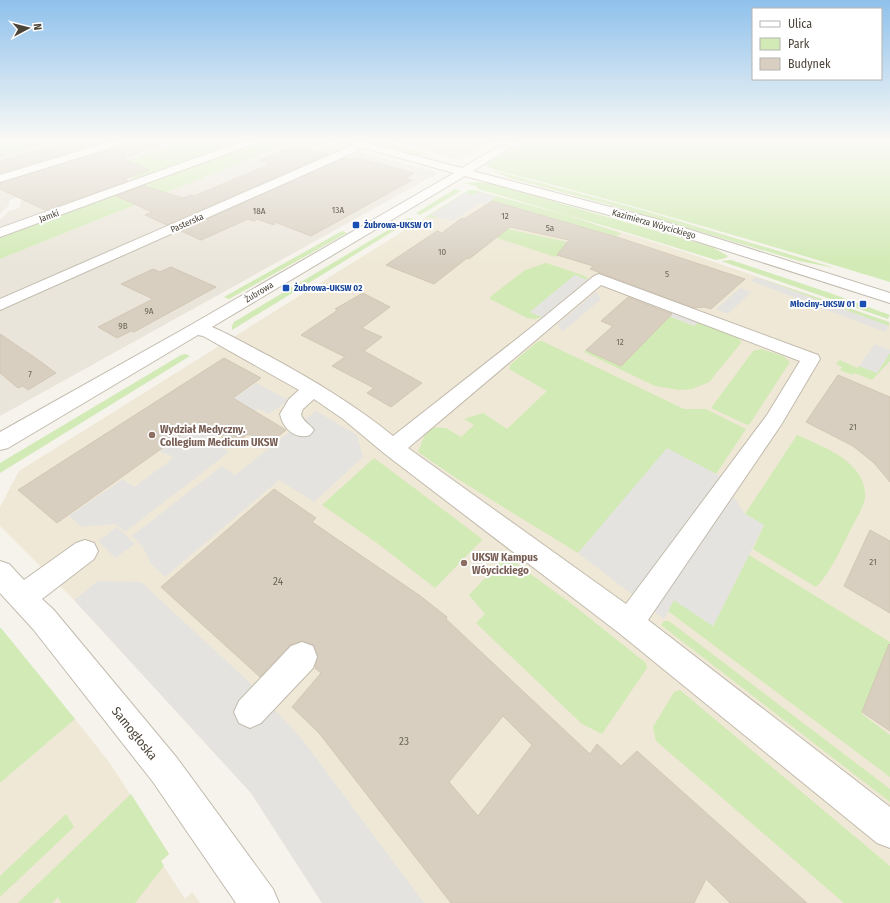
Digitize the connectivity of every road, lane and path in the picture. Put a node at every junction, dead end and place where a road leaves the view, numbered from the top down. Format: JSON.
{"nodes":[{"id":1,"x":139,"y":182,"type":"edge"},
{"id":2,"x":277,"y":182,"type":"edge"},
{"id":3,"x":447,"y":182,"type":"edge"},
{"id":4,"x":502,"y":182,"type":"edge"},
{"id":5,"x":0,"y":233,"type":"edge"},
{"id":6,"x":836,"y":280,"type":"junction"},
{"id":7,"x":890,"y":288,"type":"edge"},
{"id":8,"x":890,"y":298,"type":"edge"},
{"id":9,"x":0,"y":305,"type":"edge"},
{"id":10,"x":195,"y":330,"type":"junction"},
{"id":11,"x":313,"y":390,"type":"junction"},
{"id":12,"x":303,"y":430,"type":"dead end"},
{"id":13,"x":0,"y":442,"type":"edge"},
{"id":14,"x":393,"y":448,"type":"junction"},
{"id":15,"x":85,"y":551,"type":"dead end"},
{"id":16,"x":0,"y":573,"type":"edge"},
{"id":17,"x":22,"y":598,"type":"junction"},
{"id":18,"x":629,"y":623,"type":"junction"},
{"id":19,"x":302,"y":657,"type":"dead end"},
{"id":20,"x":250,"y":712,"type":"dead end"},
{"id":21,"x":890,"y":830,"type":"edge"},
{"id":22,"x":259,"y":903,"type":"edge"}],
"edges":[{"from":1,"to":5,"type":"street","name":"Jamki"},
{"from":2,"to":9,"type":"street","name":"Pasterska"},
{"from":3,"to":10,"type":"street","name":"Żubrowa"},
{"from":4,"to":6,"type":"street","name":"Kazimierza Wóycickiego"},
{"from":6,"to":7,"type":"street"},
{"from":6,"to":8,"type":"street","name":"Kazimierza Wóycickiego"},
{"from":10,"to":11,"type":"street"},
{"from":10,"to":13,"type":"street","name":"Żubrowa"},
{"from":11,"to":12,"type":"street"},
{"from":11,"to":14,"type":"street"},
{"from":14,"to":18,"type":"street"},
{"from":14,"to":18,"type":"street"},
{"from":15,"to":17,"type":"street"},
{"from":16,"to":17,"type":"street","name":"Samogłoska"},
{"from":17,"to":22,"type":"street","name":"Samogłoska"},
{"from":18,"to":21,"type":"street"},
{"from":19,"to":20,"type":"street"}]}
